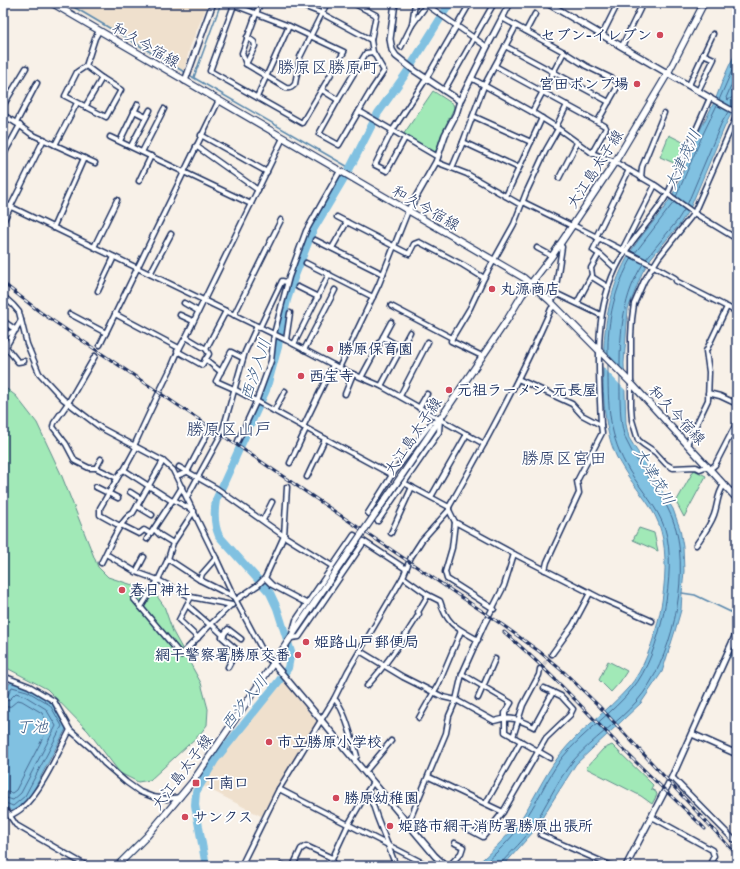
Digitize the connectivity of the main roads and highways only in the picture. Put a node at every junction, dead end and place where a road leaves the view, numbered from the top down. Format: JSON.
{"nodes":[{"id":1,"x":52,"y":3,"type":"edge"},
{"id":2,"x":704,"y":3,"type":"edge"},
{"id":3,"x":531,"y":283,"type":"junction"},
{"id":4,"x":737,"y":499,"type":"edge"},
{"id":5,"x":117,"y":866,"type":"edge"}],
"edges":[{"from":1,"to":3,"type":"main road","name":"和久今宿線"},
{"from":2,"to":3,"type":"main road","name":"大江島太子線"},
{"from":3,"to":4,"type":"main road","name":"和久今宿線"},
{"from":3,"to":5,"type":"main road","name":"大江島太子線","bridge":true}]}
